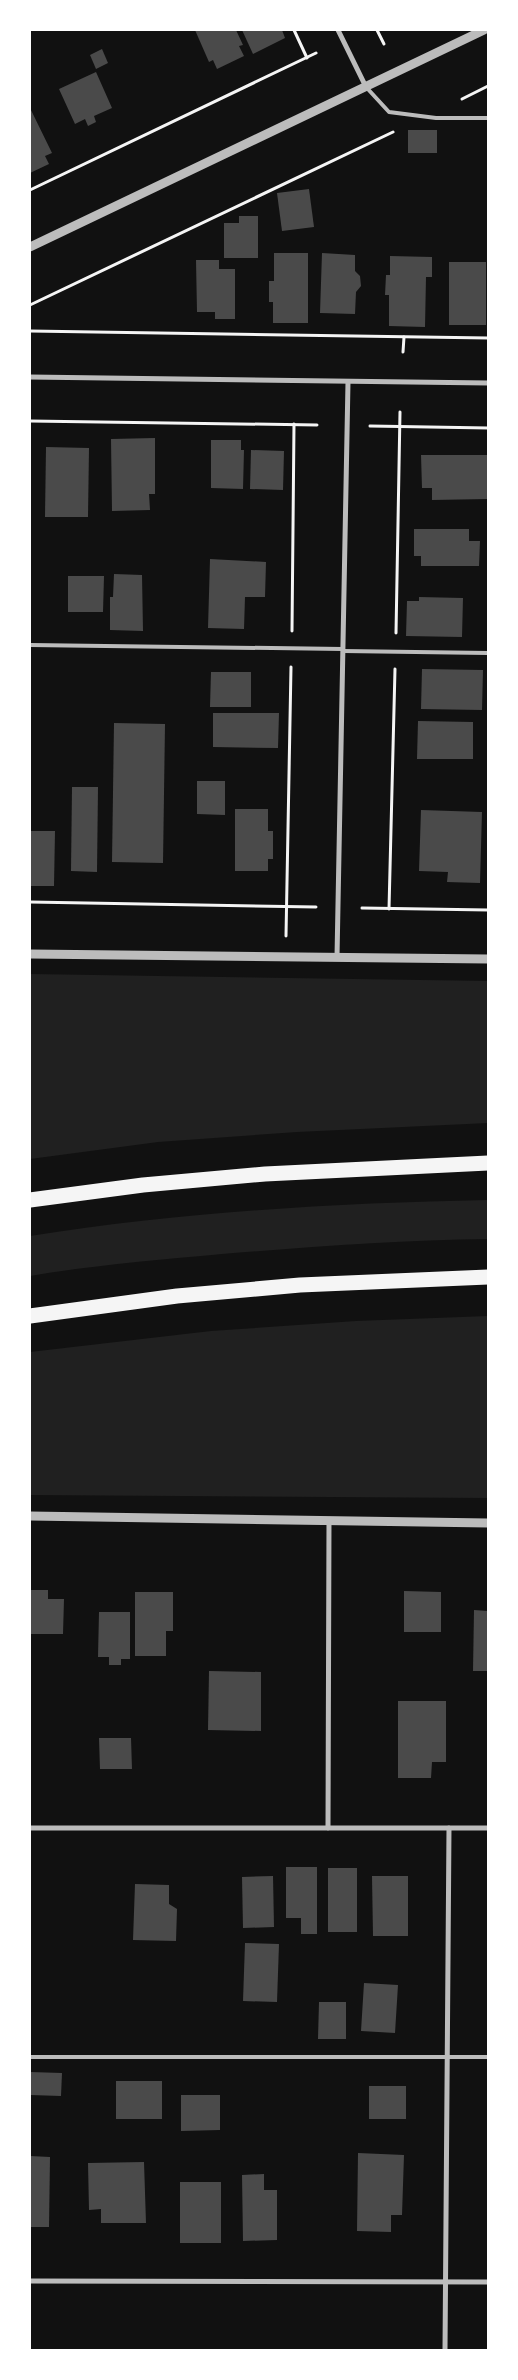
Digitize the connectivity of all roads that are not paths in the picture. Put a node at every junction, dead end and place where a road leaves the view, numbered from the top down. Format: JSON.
{"nodes":[{"id":1,"x":338,"y":30,"type":"edge"},
{"id":2,"x":484,"y":30,"type":"edge"},
{"id":3,"x":366,"y":86,"type":"junction"},
{"id":4,"x":488,"y":118,"type":"edge"},
{"id":5,"x":30,"y":247,"type":"edge"},
{"id":6,"x":30,"y":377,"type":"edge"},
{"id":7,"x":348,"y":382,"type":"junction"},
{"id":8,"x":488,"y":383,"type":"edge"},
{"id":9,"x":30,"y":645,"type":"edge"},
{"id":10,"x":343,"y":650,"type":"junction"},
{"id":11,"x":488,"y":653,"type":"edge"},
{"id":12,"x":30,"y":954,"type":"edge"},
{"id":13,"x":336,"y":957,"type":"junction"},
{"id":14,"x":488,"y":959,"type":"edge"},
{"id":15,"x":488,"y":1163,"type":"edge"},
{"id":16,"x":30,"y":1200,"type":"edge"},
{"id":17,"x":488,"y":1277,"type":"edge"},
{"id":18,"x":30,"y":1316,"type":"edge"},
{"id":19,"x":30,"y":1516,"type":"edge"},
{"id":20,"x":329,"y":1521,"type":"junction"},
{"id":21,"x":488,"y":1523,"type":"edge"},
{"id":22,"x":30,"y":1828,"type":"edge"},
{"id":23,"x":328,"y":1828,"type":"junction"},
{"id":24,"x":449,"y":1828,"type":"junction"},
{"id":25,"x":488,"y":1828,"type":"edge"},
{"id":26,"x":30,"y":2057,"type":"edge"},
{"id":27,"x":447,"y":2057,"type":"junction"},
{"id":28,"x":488,"y":2057,"type":"edge"},
{"id":29,"x":30,"y":2281,"type":"edge"},
{"id":30,"x":446,"y":2282,"type":"junction"},
{"id":31,"x":488,"y":2282,"type":"edge"},
{"id":32,"x":445,"y":2350,"type":"edge"}],
"edges":[{"from":1,"to":3,"type":"street"},
{"from":2,"to":3,"type":"street"},
{"from":3,"to":4,"type":"lane"},
{"from":3,"to":5,"type":"street"},
{"from":6,"to":7,"type":"street"},
{"from":7,"to":8,"type":"street"},
{"from":7,"to":10,"type":"street"},
{"from":9,"to":10,"type":"lane"},
{"from":10,"to":11,"type":"lane"},
{"from":10,"to":13,"type":"street"},
{"from":12,"to":13,"type":"street"},
{"from":13,"to":14,"type":"street"},
{"from":15,"to":16,"type":"highway"},
{"from":17,"to":18,"type":"highway"},
{"from":19,"to":20,"type":"street"},
{"from":20,"to":21,"type":"street"},
{"from":20,"to":23,"type":"street"},
{"from":22,"to":23,"type":"street"},
{"from":23,"to":24,"type":"street"},
{"from":24,"to":25,"type":"street"},
{"from":24,"to":27,"type":"street"},
{"from":26,"to":27,"type":"lane"},
{"from":27,"to":28,"type":"lane"},
{"from":27,"to":30,"type":"street"},
{"from":29,"to":30,"type":"street"},
{"from":30,"to":31,"type":"street"},
{"from":30,"to":32,"type":"street"}]}
